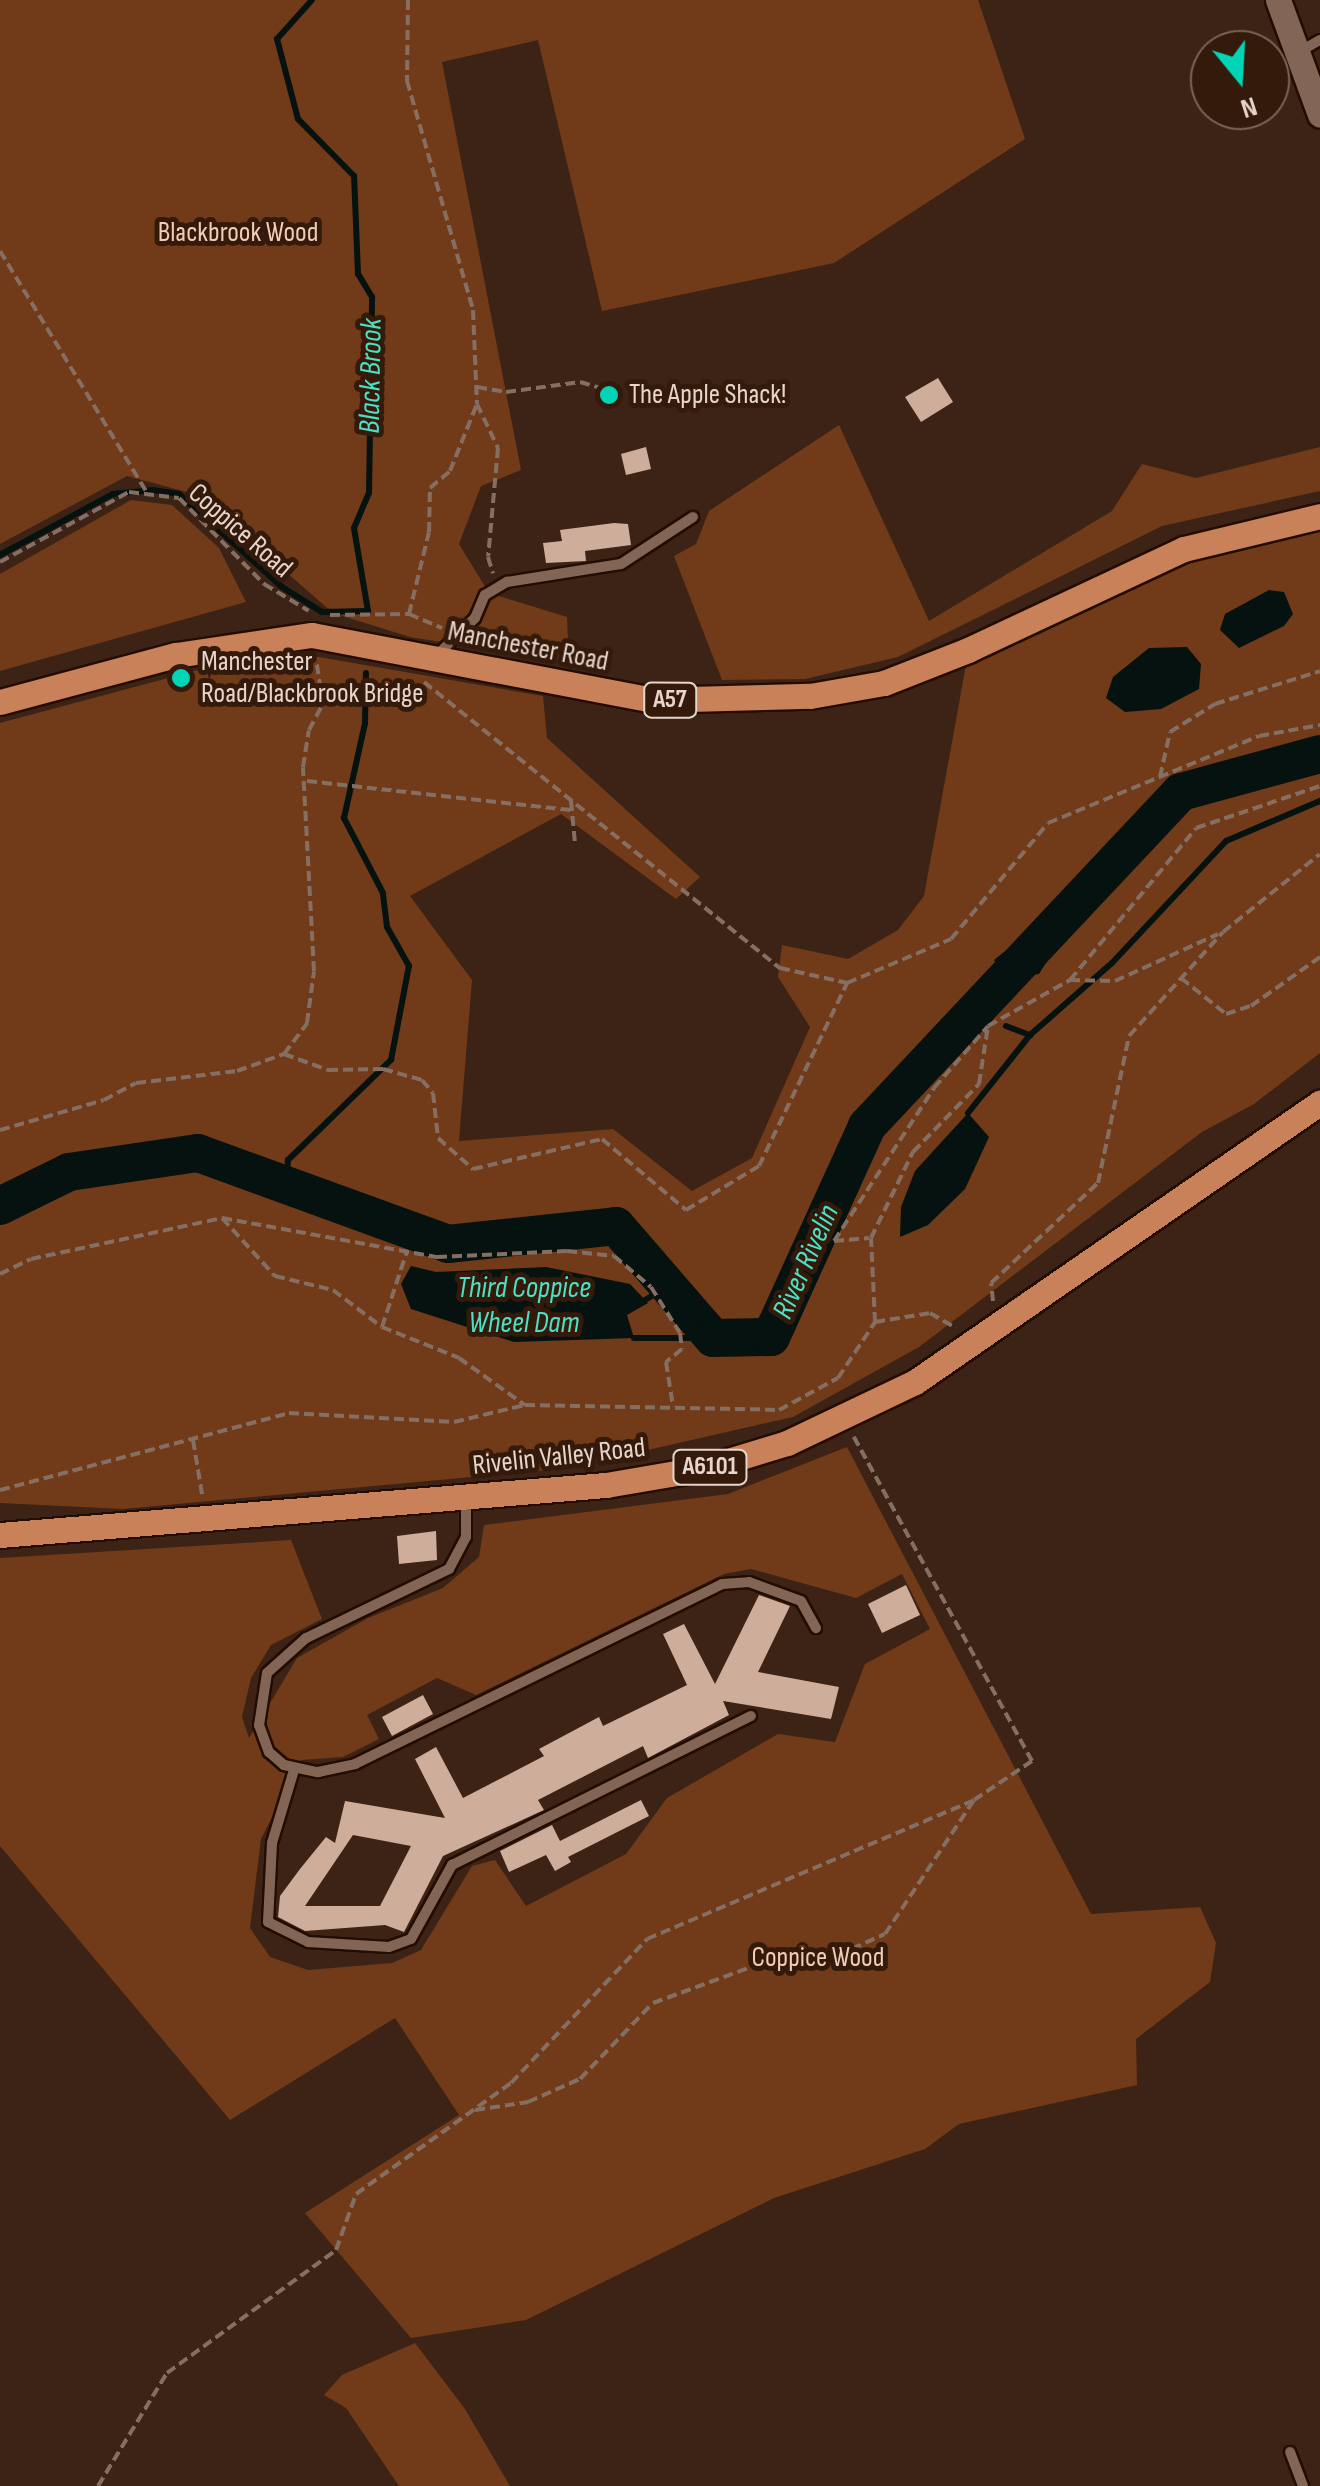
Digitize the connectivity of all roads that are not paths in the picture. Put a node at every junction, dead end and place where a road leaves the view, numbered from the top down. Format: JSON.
{"nodes":[{"id":1,"x":1278,"y":0,"type":"edge"},
{"id":2,"x":1309,"y":46,"type":"edge"},
{"id":3,"x":1320,"y":115,"type":"edge"},
{"id":4,"x":1320,"y":516,"type":"edge"},
{"id":5,"x":693,"y":517,"type":"dead end"},
{"id":6,"x":428,"y":658,"type":"junction"},
{"id":7,"x":0,"y":702,"type":"edge"},
{"id":8,"x":1320,"y":1103,"type":"edge"},
{"id":9,"x":466,"y":1497,"type":"junction"},
{"id":10,"x":0,"y":1536,"type":"edge"},
{"id":11,"x":816,"y":1628,"type":"dead end"},
{"id":12,"x":751,"y":1716,"type":"dead end"},
{"id":13,"x":294,"y":1770,"type":"junction"},
{"id":14,"x":1290,"y":2452,"type":"dead end"},
{"id":15,"x":1303,"y":2486,"type":"edge"}],
"edges":[{"from":1,"to":2,"type":"street"},
{"from":2,"to":3,"type":"street"},
{"from":4,"to":6,"type":"main road","name":"Manchester Road","number":"A57"},
{"from":5,"to":6,"type":"lane"},
{"from":6,"to":7,"type":"main road","name":"Manchester Road","number":"A57"},
{"from":8,"to":9,"type":"main road","name":"Rivelin Valley Road","number":"A6101"},
{"from":9,"to":10,"type":"main road","name":"Rivelin Valley Road","number":"A6101"},
{"from":9,"to":13,"type":"lane"},
{"from":11,"to":13,"type":"lane"},
{"from":12,"to":13,"type":"lane"},
{"from":14,"to":15,"type":"lane"}]}
